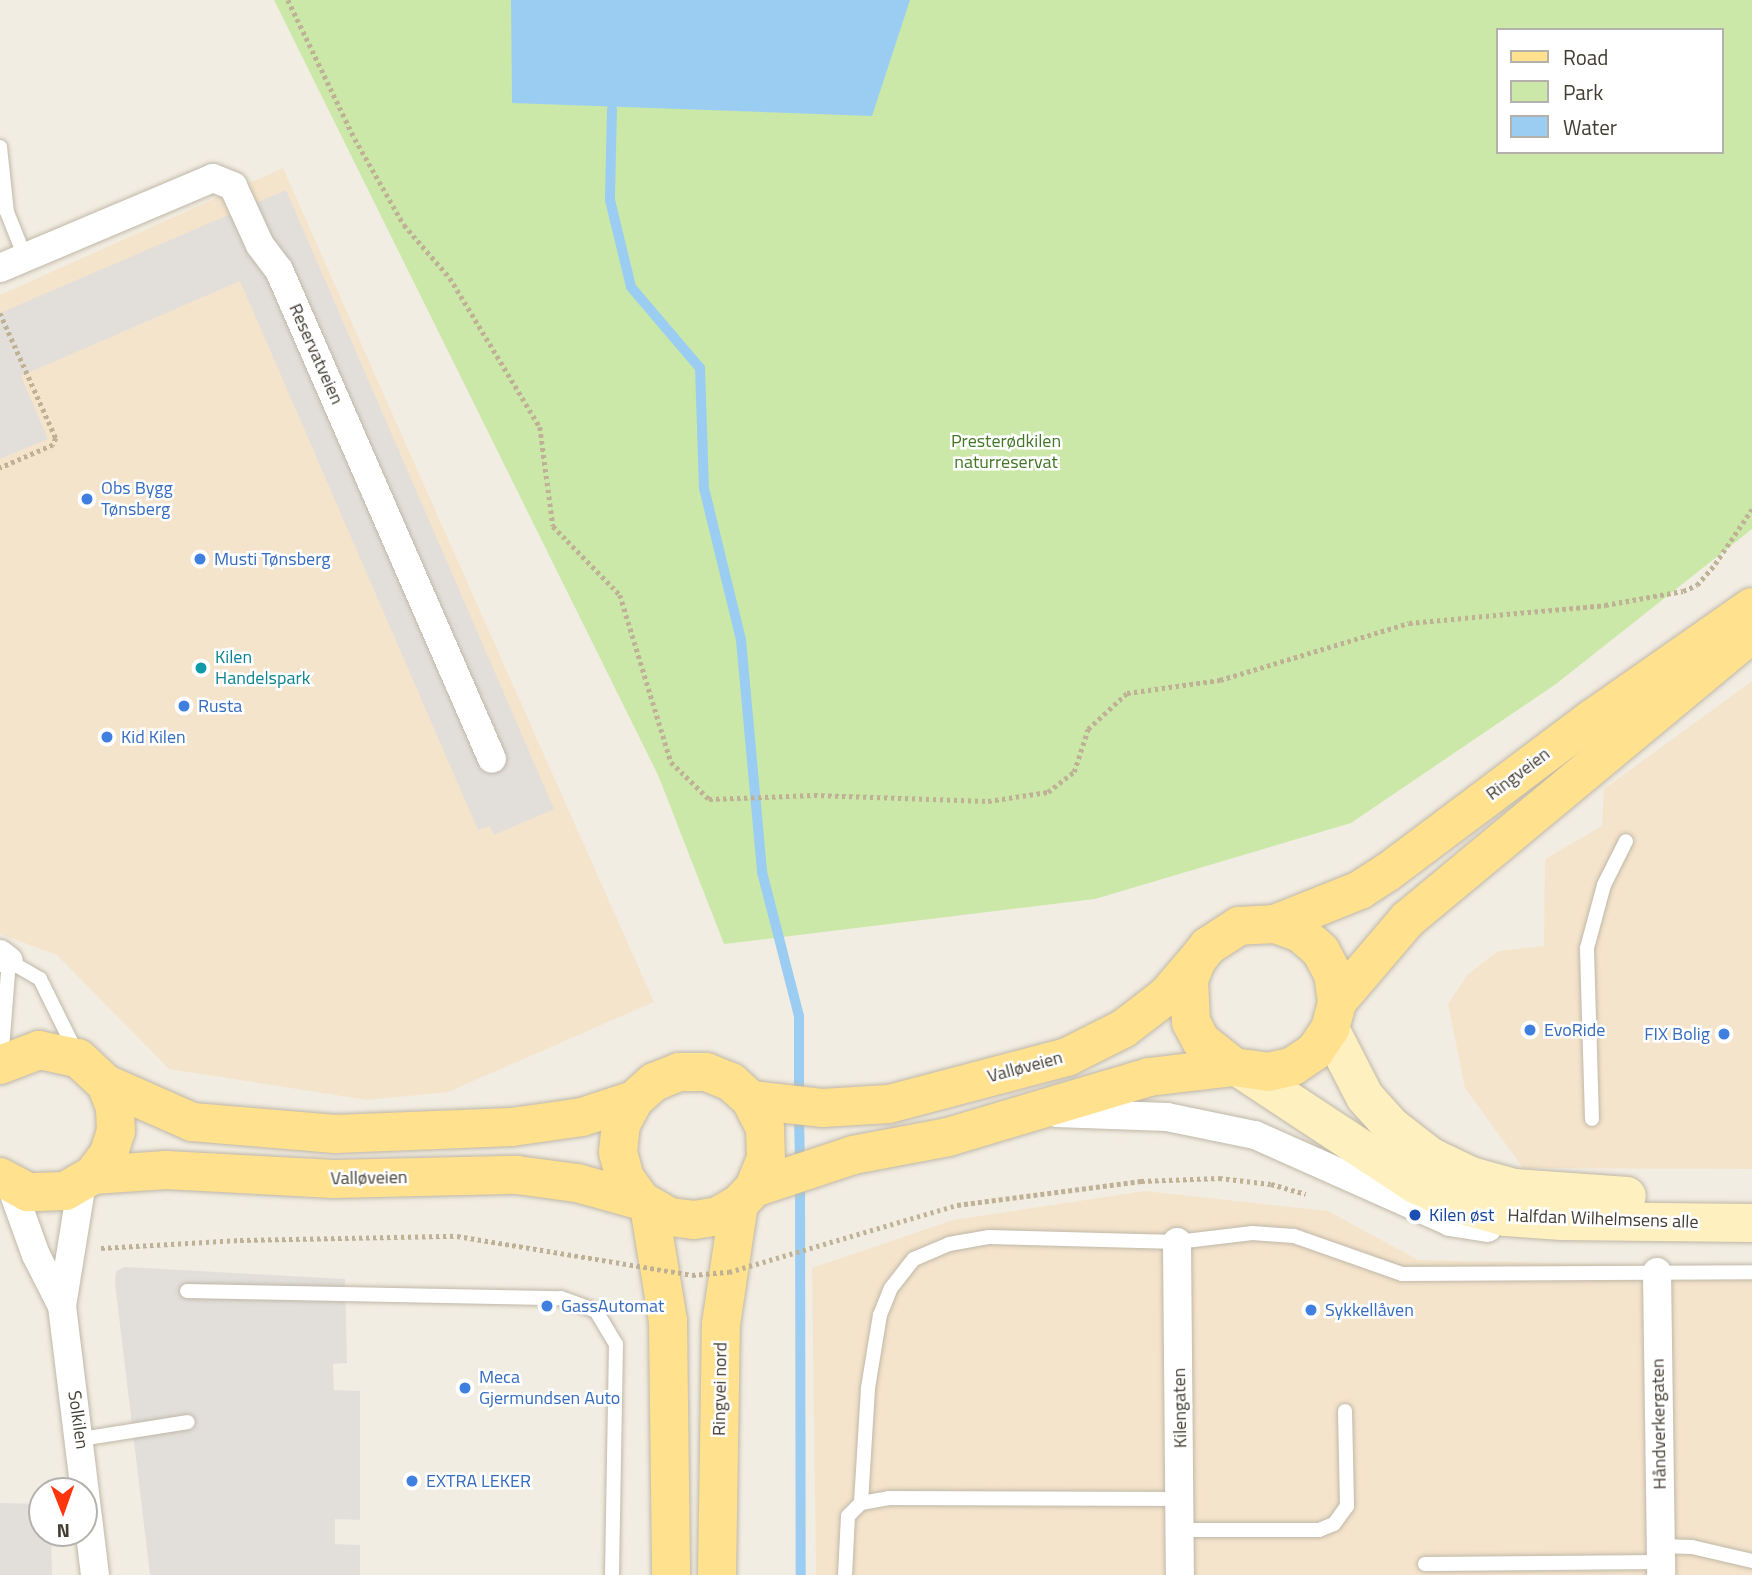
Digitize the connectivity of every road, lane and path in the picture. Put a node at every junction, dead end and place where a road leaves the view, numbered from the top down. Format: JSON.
{"nodes":[{"id":1,"x":288,"y":0,"type":"edge"},
{"id":2,"x":0,"y":147,"type":"edge"},
{"id":3,"x":13,"y":262,"type":"edge"},
{"id":4,"x":0,"y":313,"type":"edge"},
{"id":5,"x":0,"y":468,"type":"edge"},
{"id":6,"x":1752,"y":509,"type":"edge"},
{"id":7,"x":1752,"y":607,"type":"edge"},
{"id":8,"x":1752,"y":633,"type":"edge"},
{"id":9,"x":492,"y":759,"type":"dead end"},
{"id":10,"x":1626,"y":841,"type":"dead end"},
{"id":11,"x":1275,"y":924,"type":"junction"},
{"id":12,"x":4,"y":958,"type":"edge"},
{"id":13,"x":1197,"y":960,"type":"junction"},
{"id":14,"x":1333,"y":1015,"type":"junction"},
{"id":15,"x":78,"y":1058,"type":"junction"},
{"id":16,"x":1,"y":1064,"type":"edge"},
{"id":17,"x":1238,"y":1068,"type":"junction"},
{"id":18,"x":106,"y":1083,"type":"junction"},
{"id":19,"x":634,"y":1100,"type":"junction"},
{"id":20,"x":764,"y":1101,"type":"junction"},
{"id":21,"x":1043,"y":1112,"type":"junction"},
{"id":22,"x":1592,"y":1119,"type":"dead end"},
{"id":23,"x":88,"y":1179,"type":"junction"},
{"id":24,"x":5,"y":1181,"type":"edge"},
{"id":25,"x":1141,"y":1181,"type":"dead end"},
{"id":26,"x":758,"y":1190,"type":"junction"},
{"id":27,"x":1752,"y":1197,"type":"edge"},
{"id":28,"x":645,"y":1203,"type":"junction"},
{"id":29,"x":1562,"y":1221,"type":"junction"},
{"id":30,"x":1752,"y":1223,"type":"edge"},
{"id":31,"x":1177,"y":1242,"type":"junction"},
{"id":32,"x":86,"y":1250,"type":"dead end"},
{"id":33,"x":1657,"y":1272,"type":"junction"},
{"id":34,"x":1752,"y":1272,"type":"edge"},
{"id":35,"x":187,"y":1291,"type":"dead end"},
{"id":36,"x":62,"y":1306,"type":"junction"},
{"id":37,"x":1345,"y":1411,"type":"dead end"},
{"id":38,"x":188,"y":1422,"type":"dead end"},
{"id":39,"x":81,"y":1438,"type":"junction"},
{"id":40,"x":1182,"y":1499,"type":"junction"},
{"id":41,"x":861,"y":1503,"type":"junction"},
{"id":42,"x":1182,"y":1530,"type":"junction"},
{"id":43,"x":1660,"y":1561,"type":"edge"},
{"id":44,"x":1752,"y":1561,"type":"edge"},
{"id":45,"x":1425,"y":1564,"type":"dead end"},
{"id":46,"x":96,"y":1575,"type":"edge"},
{"id":47,"x":612,"y":1575,"type":"edge"},
{"id":48,"x":671,"y":1575,"type":"edge"},
{"id":49,"x":716,"y":1575,"type":"edge"},
{"id":50,"x":845,"y":1575,"type":"edge"},
{"id":51,"x":1180,"y":1575,"type":"edge"}],
"edges":[{"from":1,"to":6,"type":"path"},
{"from":2,"to":3,"type":"lane"},
{"from":3,"to":9,"type":"street","name":"Reservatveien"},
{"from":4,"to":5,"type":"path"},
{"from":7,"to":11,"type":"main road","name":"Ringveien"},
{"from":8,"to":14,"type":"main road"},
{"from":10,"to":22,"type":"lane"},
{"from":11,"to":13,"type":"main road","name":"Ringveien"},
{"from":11,"to":14,"type":"main road","name":"Ringveien"},
{"from":12,"to":15,"type":"lane"},
{"from":12,"to":16,"type":"lane"},
{"from":13,"to":17,"type":"main road"},
{"from":13,"to":20,"type":"main road","name":"Valløveien"},
{"from":14,"to":17,"type":"main road"},
{"from":14,"to":27,"type":"main road","name":"Halfdan Wilhelmsens alle"},
{"from":15,"to":16,"type":"main road"},
{"from":15,"to":18,"type":"main road"},
{"from":17,"to":21,"type":"main road","name":"Valløveien"},
{"from":17,"to":29,"type":"main road","name":"Halfdan Wilhelmsens alle"},
{"from":18,"to":19,"type":"main road"},
{"from":18,"to":23,"type":"main road"},
{"from":19,"to":20,"type":"main road"},
{"from":19,"to":28,"type":"main road"},
{"from":20,"to":26,"type":"main road"},
{"from":21,"to":26,"type":"main road","name":"Valløveien"},
{"from":21,"to":29,"type":"street"},
{"from":23,"to":24,"type":"main road","name":"Valløveien"},
{"from":23,"to":28,"type":"main road","name":"Valløveien"},
{"from":23,"to":36,"type":"street","name":"Solkilen"},
{"from":24,"to":36,"type":"street","name":"Solkilen"},
{"from":25,"to":32,"type":"path","bridge":true},
{"from":26,"to":28,"type":"main road","name":"Valløveien"},
{"from":26,"to":49,"type":"main road","name":"Ringvei nord"},
{"from":28,"to":48,"type":"main road"},
{"from":29,"to":30,"type":"main road","name":"Halfdan Wilhelmsens alle"},
{"from":31,"to":33,"type":"lane"},
{"from":31,"to":40,"type":"street","name":"Kilengaten"},
{"from":31,"to":41,"type":"lane"},
{"from":33,"to":34,"type":"lane"},
{"from":33,"to":43,"type":"street","name":"Håndverkergaten"},
{"from":35,"to":47,"type":"lane"},
{"from":36,"to":39,"type":"street","name":"Solkilen"},
{"from":37,"to":42,"type":"lane"},
{"from":38,"to":39,"type":"lane"},
{"from":39,"to":46,"type":"street","name":"Solkilen"},
{"from":40,"to":41,"type":"lane"},
{"from":40,"to":42,"type":"street","name":"Kilengaten"},
{"from":41,"to":50,"type":"lane"},
{"from":42,"to":51,"type":"street","name":"Kilengaten"},
{"from":43,"to":44,"type":"lane"},
{"from":43,"to":45,"type":"lane"}]}
